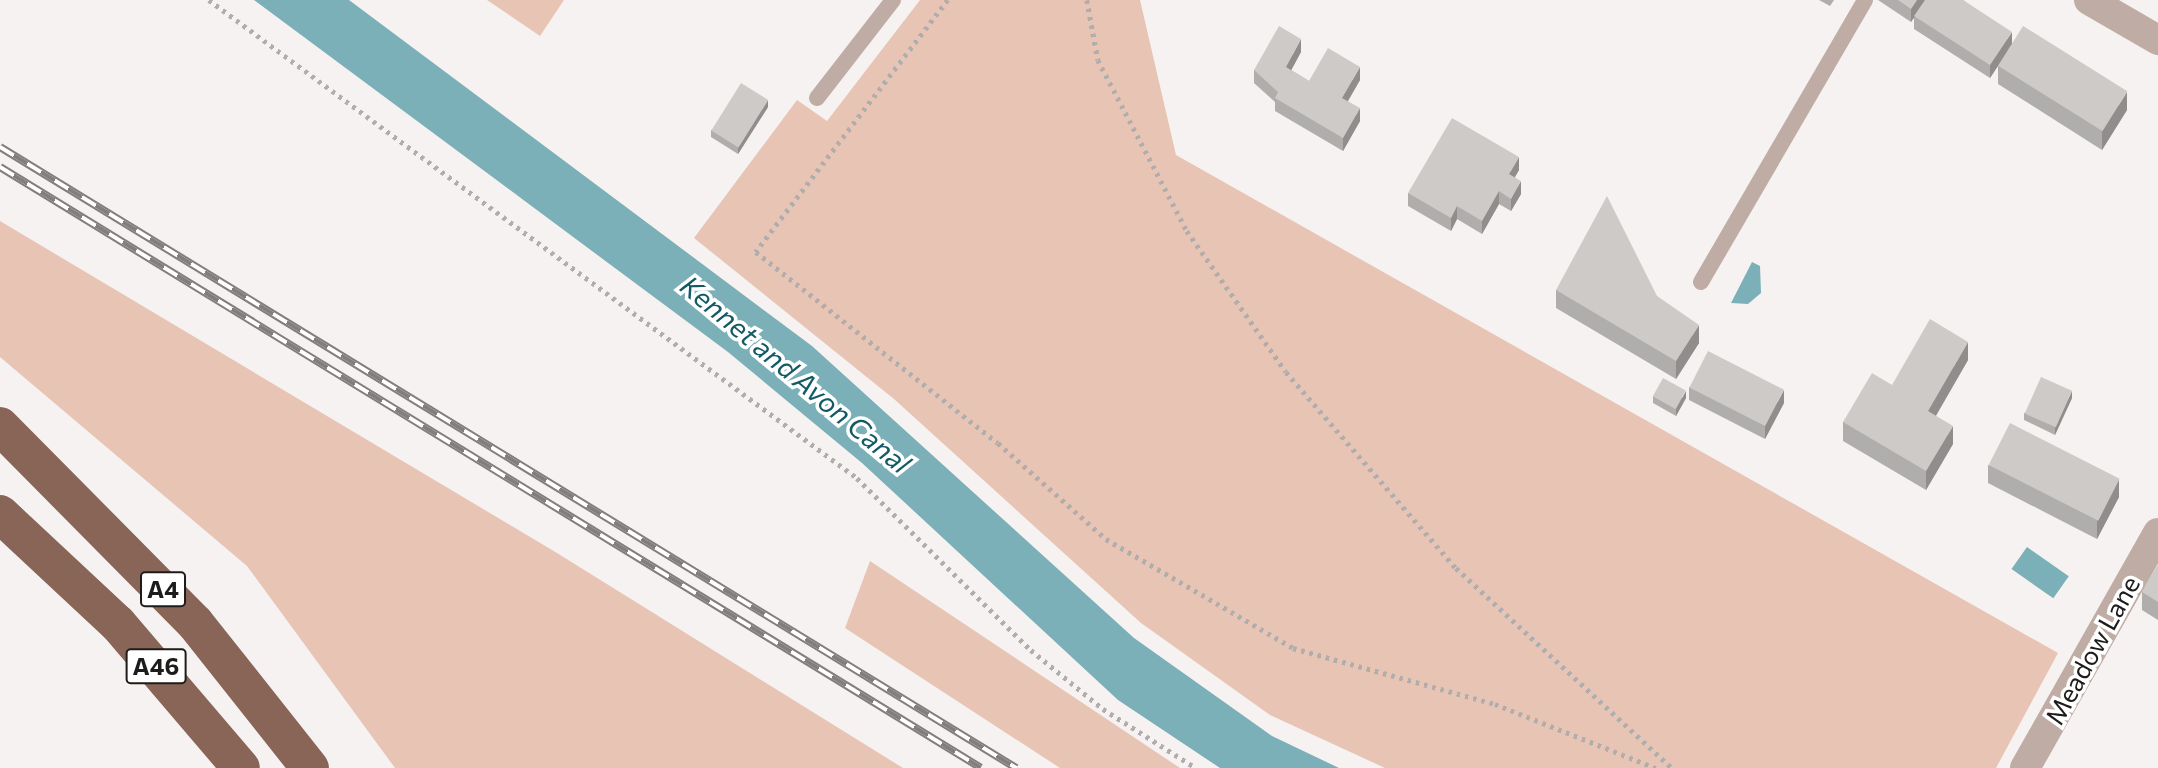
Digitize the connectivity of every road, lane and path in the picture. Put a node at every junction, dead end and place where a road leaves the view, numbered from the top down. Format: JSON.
{"nodes":[{"id":1,"x":209,"y":0,"type":"edge"},
{"id":2,"x":893,"y":0,"type":"edge"},
{"id":3,"x":948,"y":0,"type":"edge"},
{"id":4,"x":1087,"y":0,"type":"edge"},
{"id":5,"x":1865,"y":0,"type":"edge"},
{"id":6,"x":2089,"y":0,"type":"edge"},
{"id":7,"x":2158,"y":40,"type":"edge"},
{"id":8,"x":817,"y":99,"type":"dead end"},
{"id":9,"x":1701,"y":282,"type":"dead end"},
{"id":10,"x":0,"y":426,"type":"edge"},
{"id":11,"x":0,"y":514,"type":"edge"},
{"id":12,"x":2158,"y":533,"type":"edge"},
{"id":13,"x":61,"y":576,"type":"junction"},
{"id":14,"x":210,"y":768,"type":"edge"},
{"id":15,"x":241,"y":768,"type":"edge"},
{"id":16,"x":310,"y":768,"type":"edge"},
{"id":17,"x":1196,"y":768,"type":"edge"},
{"id":18,"x":1656,"y":768,"type":"edge"},
{"id":19,"x":1672,"y":768,"type":"edge"},
{"id":20,"x":2025,"y":768,"type":"edge"}],
"edges":[{"from":1,"to":17,"type":"path"},
{"from":2,"to":8,"type":"lane"},
{"from":3,"to":18,"type":"path"},
{"from":4,"to":19,"type":"path"},
{"from":5,"to":9,"type":"lane"},
{"from":6,"to":7,"type":"street"},
{"from":10,"to":16,"type":"highway","number":"A4"},
{"from":11,"to":13,"type":"highway"},
{"from":12,"to":20,"type":"street","name":"Meadow Lane"},
{"from":13,"to":14,"type":"highway"},
{"from":13,"to":15,"type":"highway","number":"A46"}]}
